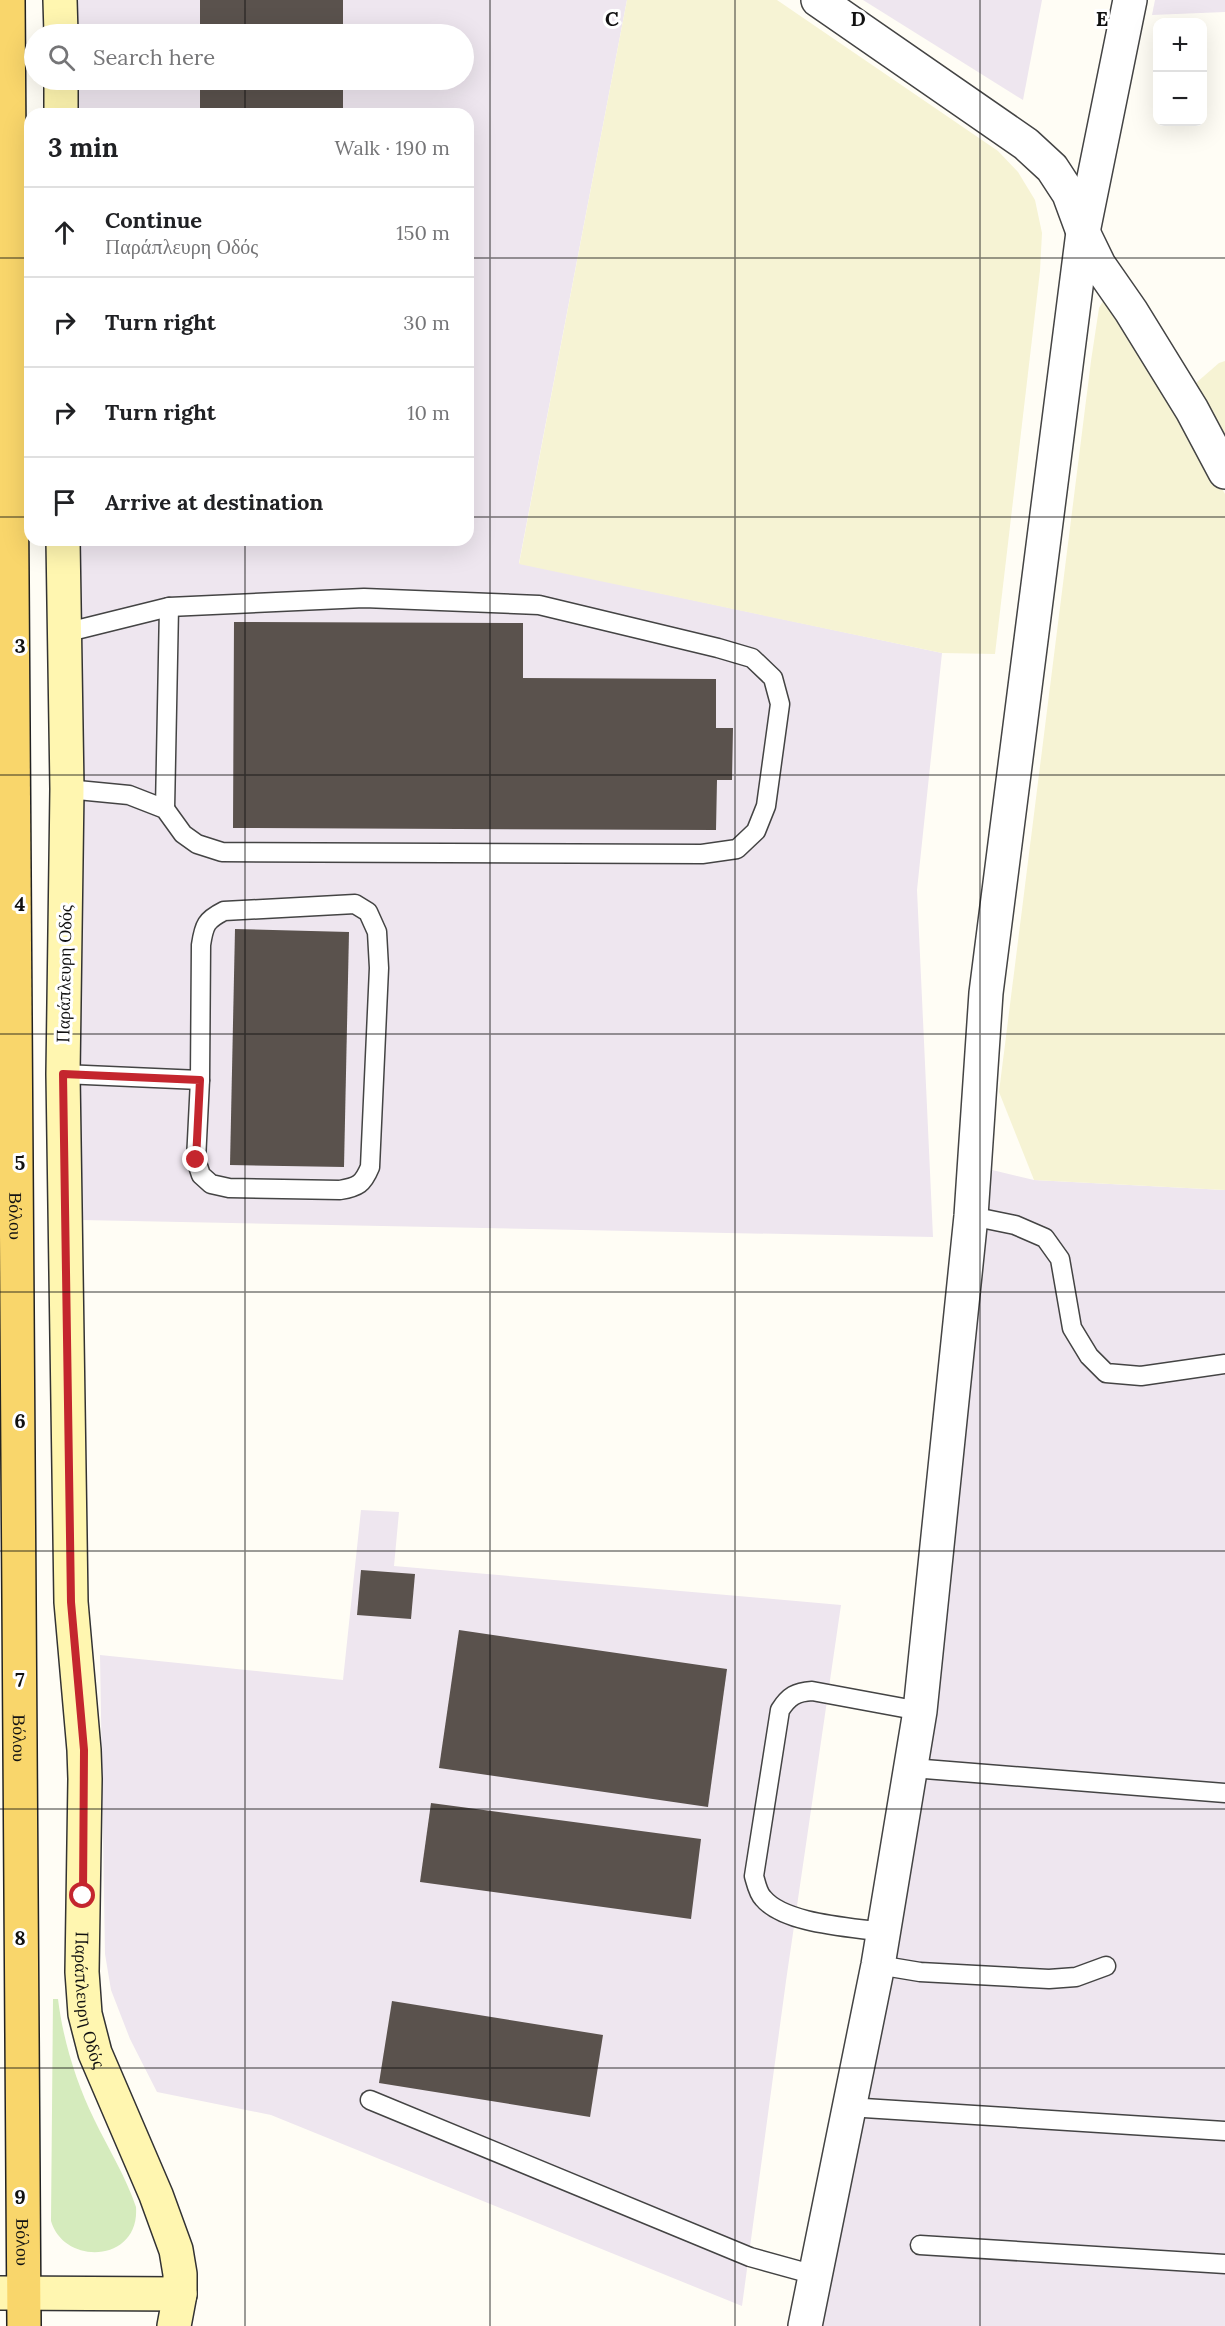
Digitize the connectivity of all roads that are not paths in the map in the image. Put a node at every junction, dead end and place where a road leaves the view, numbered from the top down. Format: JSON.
{"nodes":[{"id":1,"x":8,"y":0,"type":"edge"},
{"id":2,"x":60,"y":0,"type":"edge"},
{"id":3,"x":818,"y":0,"type":"edge"},
{"id":4,"x":1130,"y":0,"type":"edge"},
{"id":5,"x":61,"y":24,"type":"edge"},
{"id":6,"x":61,"y":90,"type":"edge"},
{"id":7,"x":61,"y":108,"type":"edge"},
{"id":8,"x":1083,"y":232,"type":"junction"},
{"id":9,"x":1225,"y":472,"type":"edge"},
{"id":10,"x":63,"y":546,"type":"edge"},
{"id":11,"x":169,"y":608,"type":"junction"},
{"id":12,"x":64,"y":633,"type":"junction"},
{"id":13,"x":66,"y":789,"type":"junction"},
{"id":14,"x":165,"y":809,"type":"junction"},
{"id":15,"x":63,"y":1074,"type":"junction"},
{"id":16,"x":200,"y":1080,"type":"junction"},
{"id":17,"x":971,"y":1216,"type":"junction"},
{"id":18,"x":1225,"y":1364,"type":"edge"},
{"id":19,"x":920,"y":1711,"type":"junction"},
{"id":20,"x":912,"y":1768,"type":"junction"},
{"id":21,"x":1225,"y":1793,"type":"edge"},
{"id":22,"x":883,"y":1932,"type":"junction"},
{"id":23,"x":878,"y":1965,"type":"junction"},
{"id":24,"x":1106,"y":1966,"type":"dead end"},
{"id":25,"x":370,"y":2100,"type":"dead end"},
{"id":26,"x":848,"y":2107,"type":"junction"},
{"id":27,"x":1225,"y":2131,"type":"edge"},
{"id":28,"x":920,"y":2245,"type":"dead end"},
{"id":29,"x":1225,"y":2264,"type":"edge"},
{"id":30,"x":815,"y":2275,"type":"junction"},
{"id":31,"x":12,"y":2293,"type":"edge"},
{"id":32,"x":180,"y":2294,"type":"junction"},
{"id":33,"x":24,"y":2326,"type":"edge"},
{"id":34,"x":174,"y":2326,"type":"edge"},
{"id":35,"x":805,"y":2326,"type":"edge"}],
"edges":[{"from":1,"to":31,"type":"main road","name":"Βόλου"},
{"from":2,"to":5,"type":"street"},
{"from":3,"to":8,"type":"street"},
{"from":4,"to":8,"type":"street"},
{"from":6,"to":7,"type":"street"},
{"from":8,"to":9,"type":"street"},
{"from":8,"to":17,"type":"street"},
{"from":10,"to":12,"type":"street","name":"Παράπλευρη Οδός"},
{"from":11,"to":12,"type":"lane"},
{"from":11,"to":14,"type":"lane"},
{"from":11,"to":14,"type":"lane"},
{"from":12,"to":13,"type":"street","name":"Παράπλευρη Οδός"},
{"from":13,"to":14,"type":"lane"},
{"from":13,"to":15,"type":"street","name":"Παράπλευρη Οδός"},
{"from":15,"to":16,"type":"lane"},
{"from":15,"to":32,"type":"street","name":"Παράπλευρη Οδός"},
{"from":16,"to":16,"type":"lane"},
{"from":17,"to":18,"type":"lane"},
{"from":17,"to":19,"type":"street"},
{"from":19,"to":20,"type":"street"},
{"from":19,"to":22,"type":"lane"},
{"from":20,"to":21,"type":"lane"},
{"from":20,"to":22,"type":"street"},
{"from":22,"to":23,"type":"street"},
{"from":23,"to":24,"type":"lane"},
{"from":23,"to":26,"type":"street"},
{"from":25,"to":30,"type":"lane"},
{"from":26,"to":27,"type":"lane"},
{"from":26,"to":30,"type":"street"},
{"from":28,"to":29,"type":"lane"},
{"from":30,"to":35,"type":"street"},
{"from":31,"to":32,"type":"street"},
{"from":31,"to":33,"type":"main road","name":"Βόλου"},
{"from":32,"to":34,"type":"street","name":"Παράπλευρη Οδός"}]}
